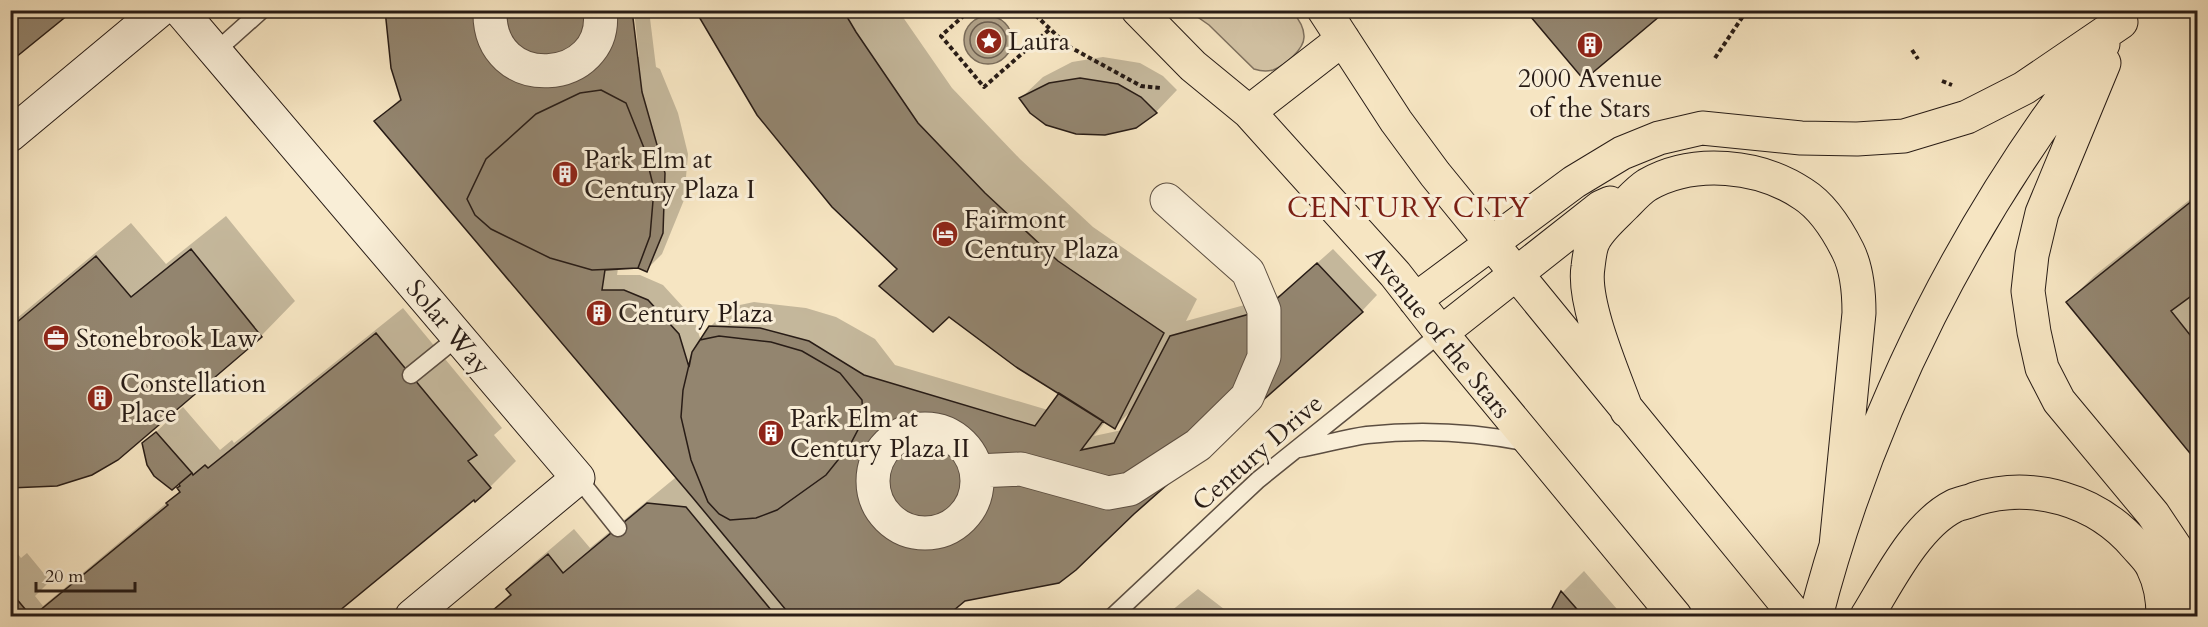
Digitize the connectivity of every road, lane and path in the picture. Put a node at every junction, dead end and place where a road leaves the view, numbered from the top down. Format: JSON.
{"nodes":[{"id":1,"x":160,"y":10,"type":"edge"},
{"id":2,"x":180,"y":10,"type":"edge"},
{"id":3,"x":262,"y":10,"type":"edge"},
{"id":4,"x":490,"y":10,"type":"edge"},
{"id":5,"x":600,"y":10,"type":"edge"},
{"id":6,"x":970,"y":10,"type":"edge"},
{"id":7,"x":1030,"y":10,"type":"edge"},
{"id":8,"x":1138,"y":10,"type":"edge"},
{"id":9,"x":1324,"y":10,"type":"edge"},
{"id":10,"x":1747,"y":10,"type":"edge"},
{"id":11,"x":2126,"y":16,"type":"edge"},
{"id":12,"x":1050,"y":29,"type":"junction"},
{"id":13,"x":1342,"y":39,"type":"junction"},
{"id":14,"x":1912,"y":50,"type":"dead end"},
{"id":15,"x":215,"y":52,"type":"junction"},
{"id":16,"x":1715,"y":58,"type":"dead end"},
{"id":17,"x":1918,"y":59,"type":"dead end"},
{"id":18,"x":1161,"y":88,"type":"dead end"},
{"id":19,"x":1249,"y":112,"type":"junction"},
{"id":20,"x":14,"y":125,"type":"edge"},
{"id":21,"x":1646,"y":185,"type":"junction"},
{"id":22,"x":1167,"y":200,"type":"dead end"},
{"id":23,"x":1491,"y":243,"type":"junction"},
{"id":24,"x":1516,"y":274,"type":"junction"},
{"id":25,"x":1415,"y":300,"type":"junction"},
{"id":26,"x":1441,"y":333,"type":"junction"},
{"id":27,"x":458,"y":337,"type":"junction"},
{"id":28,"x":411,"y":375,"type":"dead end"},
{"id":29,"x":1627,"y":411,"type":"junction"},
{"id":30,"x":1532,"y":444,"type":"junction"},
{"id":31,"x":1295,"y":450,"type":"junction"},
{"id":32,"x":977,"y":471,"type":"dead end"},
{"id":33,"x":578,"y":478,"type":"junction"},
{"id":34,"x":618,"y":528,"type":"dead end"},
{"id":35,"x":1836,"y":546,"type":"junction"},
{"id":36,"x":1672,"y":614,"type":"edge"},
{"id":37,"x":412,"y":616,"type":"edge"},
{"id":38,"x":1113,"y":616,"type":"edge"},
{"id":39,"x":1796,"y":616,"type":"edge"},
{"id":40,"x":1816,"y":616,"type":"edge"},
{"id":41,"x":1867,"y":616,"type":"edge"},
{"id":42,"x":2163,"y":616,"type":"edge"},
{"id":43,"x":2197,"y":616,"type":"edge"}],
"edges":[{"from":1,"to":20,"type":"street"},
{"from":2,"to":15,"type":"street","name":"Solar Way"},
{"from":3,"to":15,"type":"lane"},
{"from":4,"to":5,"type":"street"},
{"from":6,"to":12,"type":"path"},
{"from":7,"to":12,"type":"path"},
{"from":8,"to":19,"type":"main road","name":"Avenue of the Stars"},
{"from":9,"to":13,"type":"main road"},
{"from":10,"to":16,"type":"path"},
{"from":11,"to":23,"type":"main road"},
{"from":11,"to":35,"type":"main road"},
{"from":11,"to":43,"type":"main road"},
{"from":12,"to":18,"type":"path"},
{"from":13,"to":19,"type":"main road"},
{"from":13,"to":23,"type":"main road"},
{"from":14,"to":17,"type":"path"},
{"from":15,"to":27,"type":"street","name":"Solar Way"},
{"from":19,"to":25,"type":"main road","name":"Avenue of the Stars"},
{"from":21,"to":24,"type":"main road"},
{"from":21,"to":29,"type":"main road"},
{"from":21,"to":35,"type":"main road"},
{"from":22,"to":32,"type":"street"},
{"from":23,"to":24,"type":"main road"},
{"from":23,"to":25,"type":"main road"},
{"from":24,"to":26,"type":"main road"},
{"from":24,"to":29,"type":"main road"},
{"from":25,"to":26,"type":"main road","name":"Avenue of the Stars"},
{"from":26,"to":30,"type":"main road","name":"Avenue of the Stars"},
{"from":26,"to":31,"type":"lane","name":"Century Drive"},
{"from":27,"to":28,"type":"lane"},
{"from":27,"to":33,"type":"street","name":"Solar Way"},
{"from":29,"to":39,"type":"main road"},
{"from":30,"to":31,"type":"lane"},
{"from":30,"to":36,"type":"main road","name":"Avenue of the Stars"},
{"from":31,"to":38,"type":"lane","name":"Century Drive"},
{"from":33,"to":34,"type":"lane"},
{"from":33,"to":37,"type":"street"},
{"from":35,"to":40,"type":"main road"},
{"from":41,"to":42,"type":"main road"}]}
